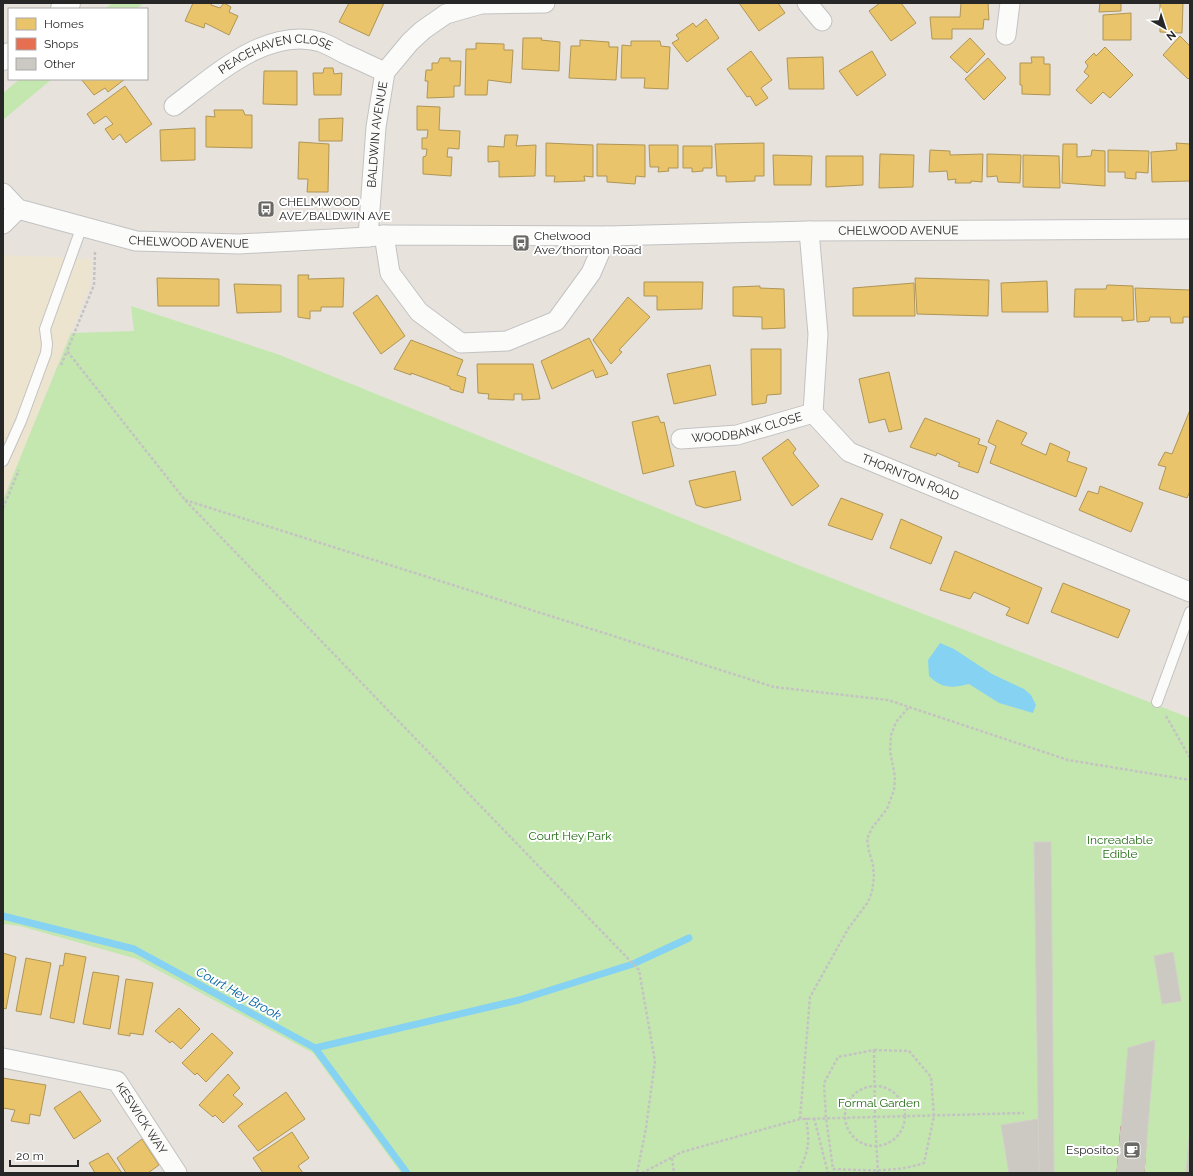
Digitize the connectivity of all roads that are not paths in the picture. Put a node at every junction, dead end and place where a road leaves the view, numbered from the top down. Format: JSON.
{"nodes":[{"id":1,"x":544,"y":3,"type":"edge"},
{"id":2,"x":807,"y":3,"type":"edge"},
{"id":3,"x":1010,"y":3,"type":"edge"},
{"id":4,"x":481,"y":4,"type":"edge"},
{"id":5,"x":822,"y":21,"type":"dead end"},
{"id":6,"x":1006,"y":35,"type":"dead end"},
{"id":7,"x":385,"y":72,"type":"junction"},
{"id":8,"x":174,"y":106,"type":"dead end"},
{"id":9,"x":3,"y":193,"type":"edge"},
{"id":10,"x":18,"y":209,"type":"junction"},
{"id":11,"x":3,"y":224,"type":"edge"},
{"id":12,"x":89,"y":228,"type":"junction"},
{"id":13,"x":1190,"y":229,"type":"edge"},
{"id":14,"x":809,"y":231,"type":"junction"},
{"id":15,"x":376,"y":236,"type":"junction"},
{"id":16,"x":607,"y":236,"type":"junction"},
{"id":17,"x":813,"y":413,"type":"junction"},
{"id":18,"x":681,"y":439,"type":"dead end"},
{"id":19,"x":3,"y":461,"type":"edge"},
{"id":20,"x":1190,"y":592,"type":"edge"},
{"id":21,"x":1190,"y":612,"type":"edge"},
{"id":22,"x":1157,"y":702,"type":"road end"},
{"id":23,"x":3,"y":1058,"type":"edge"},
{"id":24,"x":177,"y":1173,"type":"edge"}],
"edges":[{"from":1,"to":4,"type":"street","name":"BALDWIN AVENUE"},
{"from":2,"to":5,"type":"street"},
{"from":3,"to":6,"type":"street"},
{"from":4,"to":7,"type":"street","name":"BALDWIN AVENUE"},
{"from":7,"to":8,"type":"street","name":"PEACEHAVEN CLOSE"},
{"from":7,"to":15,"type":"street","name":"BALDWIN AVENUE"},
{"from":9,"to":10,"type":"street"},
{"from":10,"to":11,"type":"street"},
{"from":10,"to":12,"type":"street","name":"CHELWOOD AVENUE"},
{"from":12,"to":15,"type":"street","name":"CHELWOOD AVENUE"},
{"from":12,"to":19,"type":"lane"},
{"from":13,"to":14,"type":"street","name":"CHELWOOD AVENUE"},
{"from":14,"to":16,"type":"street","name":"CHELWOOD AVENUE"},
{"from":14,"to":17,"type":"street"},
{"from":15,"to":16,"type":"street","name":"CHELWOOD AVENUE"},
{"from":15,"to":16,"type":"street"},
{"from":17,"to":18,"type":"street","name":"WOODBANK CLOSE"},
{"from":17,"to":20,"type":"street","name":"THORNTON ROAD"},
{"from":21,"to":22,"type":"lane"},
{"from":23,"to":24,"type":"street","name":"KESWICK WAY"}]}
